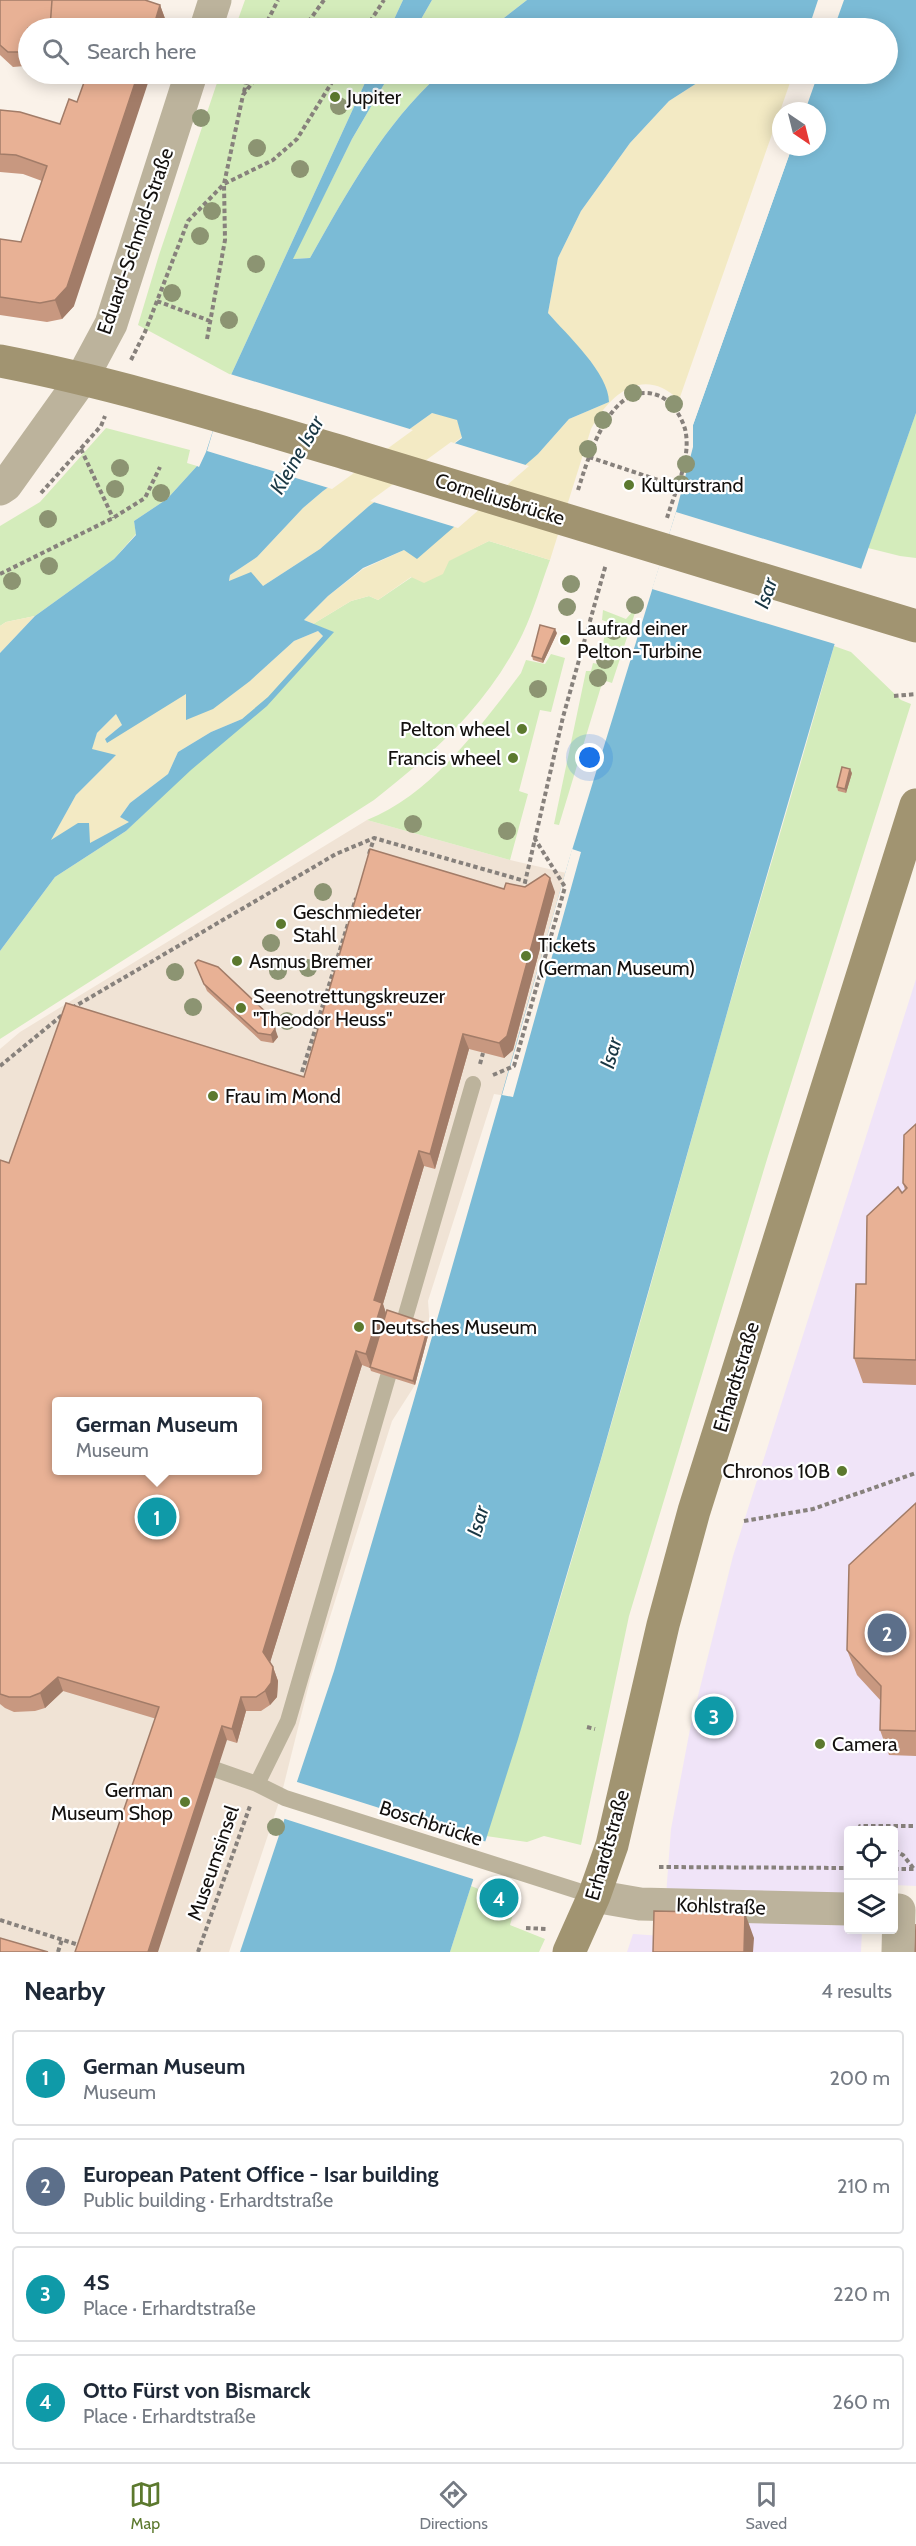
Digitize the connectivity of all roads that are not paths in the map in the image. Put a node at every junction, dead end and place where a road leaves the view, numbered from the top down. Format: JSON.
{"nodes":[{"id":1,"x":216,"y":0,"type":"edge"},
{"id":2,"x":210,"y":18,"type":"edge"},
{"id":3,"x":188,"y":84,"type":"edge"},
{"id":4,"x":0,"y":361,"type":"edge"},
{"id":5,"x":81,"y":380,"type":"junction"},
{"id":6,"x":0,"y":489,"type":"edge"},
{"id":7,"x":916,"y":626,"type":"edge"},
{"id":8,"x":916,"y":805,"type":"edge"},
{"id":9,"x":478,"y":1082,"type":"road end"},
{"id":10,"x":217,"y":1770,"type":"edge"},
{"id":11,"x":257,"y":1784,"type":"junction"},
{"id":12,"x":594,"y":1896,"type":"junction"},
{"id":13,"x":844,"y":1909,"type":"edge"},
{"id":14,"x":903,"y":1910,"type":"edge"},
{"id":15,"x":569,"y":1952,"type":"edge"},
{"id":16,"x":898,"y":1952,"type":"edge"}],
"edges":[{"from":1,"to":2,"type":"street"},
{"from":3,"to":5,"type":"street","name":"Eduard-Schmid-Straße"},
{"from":4,"to":5,"type":"main road","name":"Corneliusbrücke"},
{"from":5,"to":6,"type":"street","name":"Eduard-Schmid-Straße"},
{"from":5,"to":7,"type":"main road","name":"Corneliusbrücke"},
{"from":8,"to":12,"type":"main road","name":"Erhardtstraße"},
{"from":9,"to":11,"type":"lane"},
{"from":10,"to":11,"type":"lane","name":"Boschbrücke"},
{"from":11,"to":12,"type":"lane","name":"Boschbrücke"},
{"from":12,"to":13,"type":"street","name":"Kohlstraße"},
{"from":12,"to":15,"type":"main road","name":"Erhardtstraße"},
{"from":14,"to":16,"type":"street"}]}
